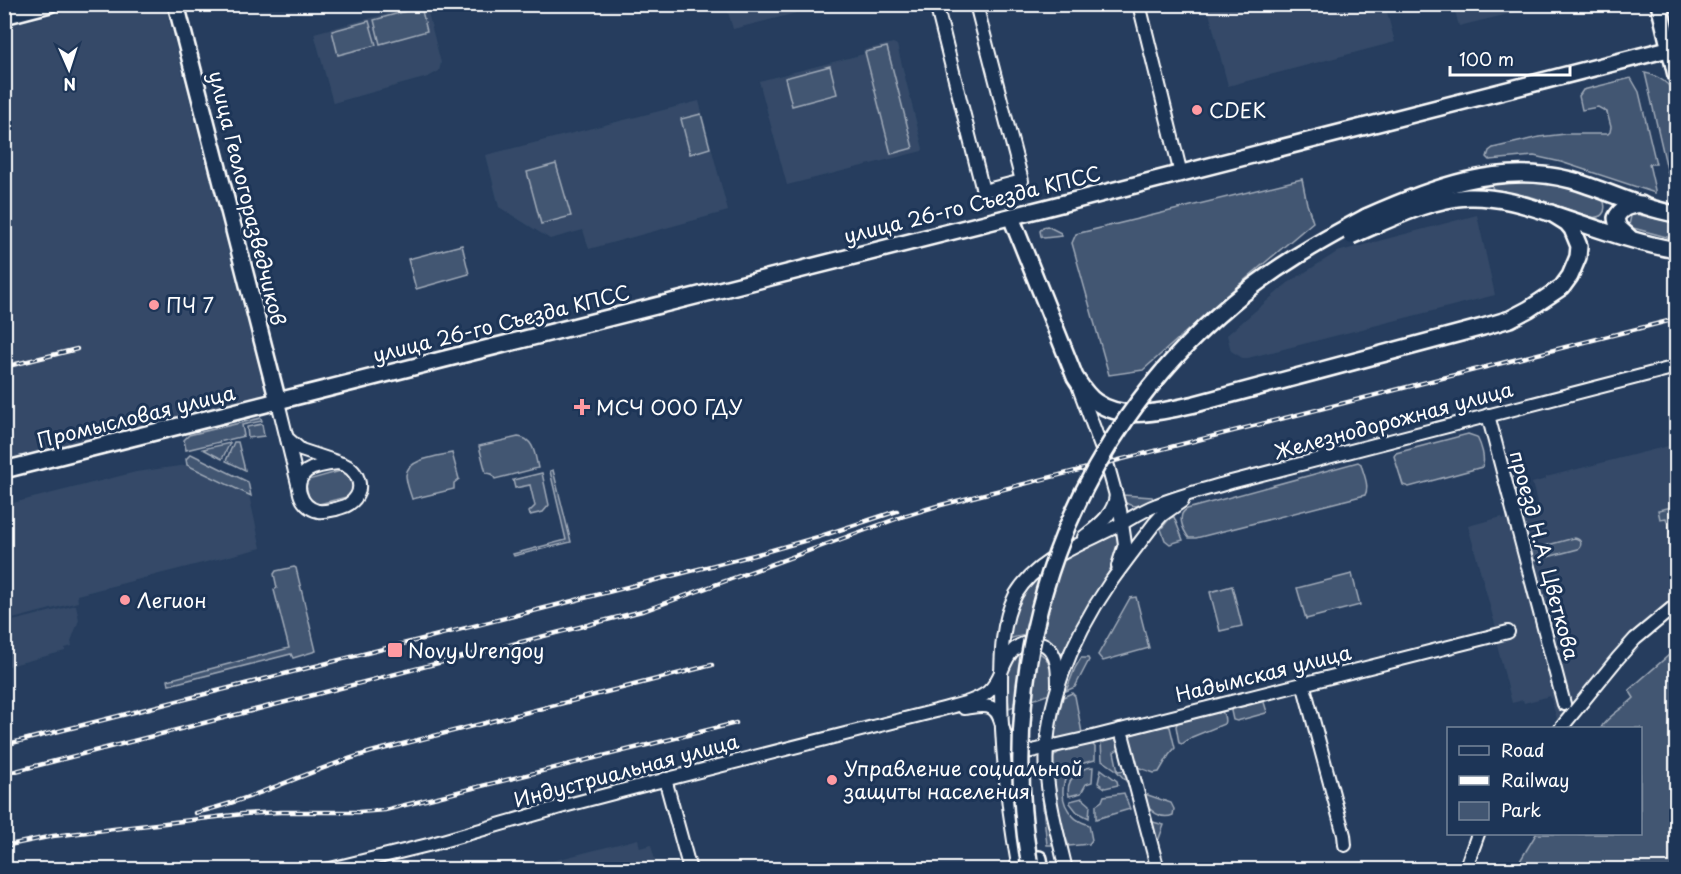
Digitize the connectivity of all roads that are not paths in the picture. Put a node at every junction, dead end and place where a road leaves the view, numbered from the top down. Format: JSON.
{"nodes":[{"id":1,"x":50,"y":4,"type":"edge"},
{"id":2,"x":176,"y":4,"type":"edge"},
{"id":3,"x":936,"y":4,"type":"edge"},
{"id":4,"x":976,"y":4,"type":"edge"},
{"id":5,"x":1139,"y":4,"type":"edge"},
{"id":6,"x":1659,"y":4,"type":"edge"},
{"id":7,"x":4,"y":16,"type":"edge"},
{"id":8,"x":1673,"y":48,"type":"edge"},
{"id":9,"x":1677,"y":75,"type":"edge"},
{"id":10,"x":1181,"y":174,"type":"junction"},
{"id":11,"x":1641,"y":204,"type":"junction"},
{"id":12,"x":1551,"y":213,"type":"junction"},
{"id":13,"x":1677,"y":214,"type":"edge"},
{"id":14,"x":1011,"y":216,"type":"junction"},
{"id":15,"x":1371,"y":221,"type":"junction"},
{"id":16,"x":1632,"y":239,"type":"junction"},
{"id":17,"x":1677,"y":250,"type":"edge"},
{"id":18,"x":1677,"y":367,"type":"edge"},
{"id":19,"x":1075,"y":377,"type":"junction"},
{"id":20,"x":278,"y":402,"type":"junction"},
{"id":21,"x":1488,"y":415,"type":"junction"},
{"id":22,"x":287,"y":438,"type":"junction"},
{"id":23,"x":342,"y":463,"type":"junction"},
{"id":24,"x":4,"y":470,"type":"edge"},
{"id":25,"x":1201,"y":491,"type":"junction"},
{"id":26,"x":1116,"y":495,"type":"junction"},
{"id":27,"x":301,"y":496,"type":"junction"},
{"id":28,"x":1123,"y":523,"type":"junction"},
{"id":29,"x":1056,"y":557,"type":"junction"},
{"id":30,"x":1110,"y":584,"type":"junction"},
{"id":31,"x":1677,"y":605,"type":"edge"},
{"id":32,"x":1508,"y":632,"type":"dead end"},
{"id":33,"x":1001,"y":673,"type":"junction"},
{"id":34,"x":1303,"y":683,"type":"junction"},
{"id":35,"x":1058,"y":688,"type":"junction"},
{"id":36,"x":1564,"y":704,"type":"dead end"},
{"id":37,"x":936,"y":711,"type":"junction"},
{"id":38,"x":1002,"y":726,"type":"junction"},
{"id":39,"x":1563,"y":727,"type":"edge"},
{"id":40,"x":1121,"y":730,"type":"junction"},
{"id":41,"x":1046,"y":749,"type":"junction"},
{"id":42,"x":664,"y":779,"type":"junction"},
{"id":43,"x":1478,"y":835,"type":"edge"},
{"id":44,"x":1345,"y":845,"type":"dead end"},
{"id":45,"x":1032,"y":866,"type":"edge"},
{"id":46,"x":326,"y":870,"type":"edge"},
{"id":47,"x":690,"y":870,"type":"edge"},
{"id":48,"x":1066,"y":870,"type":"edge"},
{"id":49,"x":1158,"y":870,"type":"edge"},
{"id":50,"x":1465,"y":870,"type":"edge"}],
"edges":[{"from":1,"to":7,"type":"main road"},
{"from":2,"to":20,"type":"main road","name":"улица Геологоразведчиков"},
{"from":3,"to":4,"type":"street"},
{"from":5,"to":10,"type":"street"},
{"from":6,"to":8,"type":"main road"},
{"from":8,"to":9,"type":"main road"},
{"from":8,"to":10,"type":"main road","name":"улица 26-го Съезда КПСС"},
{"from":10,"to":14,"type":"main road","name":"улица 26-го Съезда КПСС"},
{"from":11,"to":13,"type":"main road"},
{"from":11,"to":15,"type":"main road"},
{"from":11,"to":16,"type":"main road"},
{"from":12,"to":15,"type":"main road"},
{"from":12,"to":16,"type":"main road"},
{"from":12,"to":19,"type":"main road"},
{"from":14,"to":19,"type":"main road"},
{"from":14,"to":20,"type":"main road","name":"улица 26-го Съезда КПСС"},
{"from":15,"to":45,"type":"main road","bridge":true},
{"from":16,"to":17,"type":"main road"},
{"from":18,"to":21,"type":"street","name":"Железнодорожная улица"},
{"from":19,"to":26,"type":"street"},
{"from":20,"to":22,"type":"street"},
{"from":20,"to":24,"type":"main road","name":"Промысловая улица"},
{"from":21,"to":25,"type":"street","name":"Железнодорожная улица"},
{"from":21,"to":36,"type":"street","name":"проезд Н.А. Цветкова"},
{"from":22,"to":23,"type":"street"},
{"from":22,"to":27,"type":"street"},
{"from":23,"to":27,"type":"street"},
{"from":23,"to":27,"type":"street"},
{"from":25,"to":28,"type":"street","name":"Железнодорожная улица"},
{"from":25,"to":30,"type":"street"},
{"from":26,"to":28,"type":"street"},
{"from":26,"to":29,"type":"street"},
{"from":28,"to":29,"type":"street","name":"Железнодорожная улица"},
{"from":28,"to":30,"type":"street"},
{"from":29,"to":33,"type":"street"},
{"from":30,"to":35,"type":"street"},
{"from":31,"to":39,"type":"street"},
{"from":32,"to":34,"type":"street","name":"Надымская улица"},
{"from":33,"to":35,"type":"street","name":"Индустриальная улица"},
{"from":33,"to":37,"type":"street","name":"Индустриальная улица"},
{"from":33,"to":38,"type":"street"},
{"from":34,"to":40,"type":"street","name":"Надымская улица"},
{"from":34,"to":44,"type":"street"},
{"from":35,"to":41,"type":"street"},
{"from":37,"to":38,"type":"street","name":"Индустриальная улица"},
{"from":37,"to":42,"type":"street","name":"Индустриальная улица"},
{"from":38,"to":41,"type":"street","name":"Надымская улица"},
{"from":38,"to":45,"type":"street"},
{"from":40,"to":41,"type":"street","name":"Надымская улица"},
{"from":40,"to":49,"type":"street"},
{"from":41,"to":48,"type":"street"},
{"from":42,"to":46,"type":"street","name":"Индустриальная улица"},
{"from":42,"to":47,"type":"street"},
{"from":43,"to":50,"type":"street"}]}
